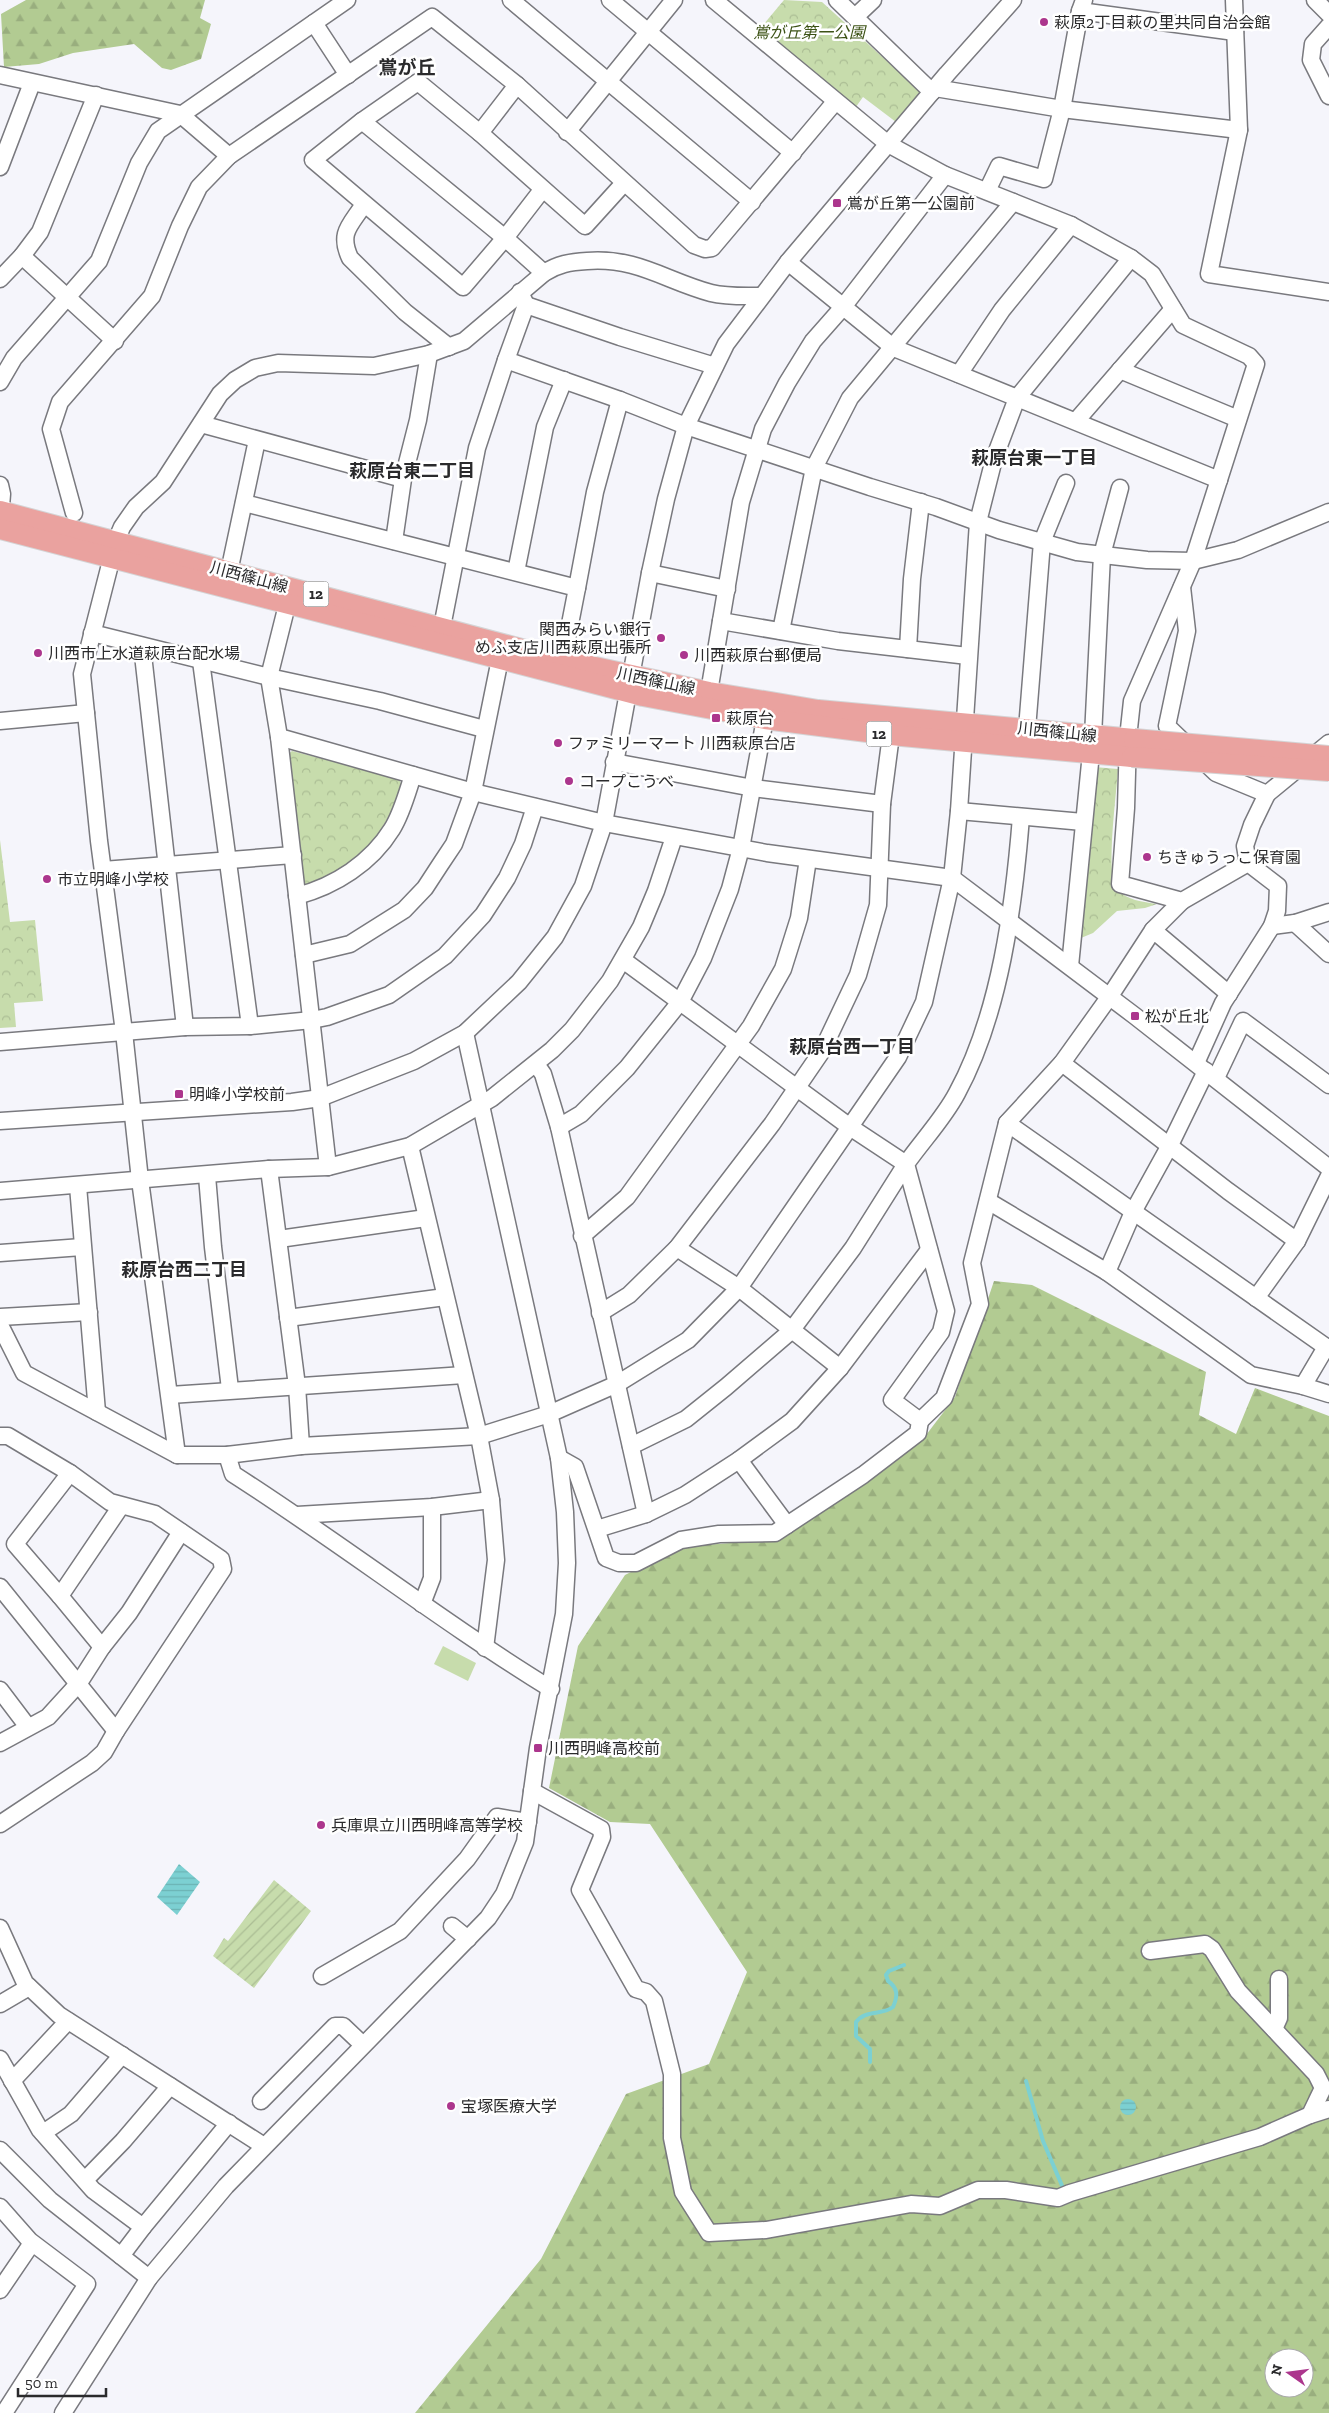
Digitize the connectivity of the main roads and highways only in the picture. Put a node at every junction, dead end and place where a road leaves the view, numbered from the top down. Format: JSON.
{"nodes":[{"id":1,"x":0,"y":506,"type":"edge"},
{"id":2,"x":114,"y":550,"type":"junction"},
{"id":3,"x":630,"y":685,"type":"junction"},
{"id":4,"x":964,"y":732,"type":"junction"},
{"id":5,"x":1092,"y":744,"type":"junction"},
{"id":6,"x":1130,"y":747,"type":"junction"},
{"id":7,"x":1329,"y":756,"type":"edge"},
{"id":8,"x":1329,"y":771,"type":"edge"}],
"edges":[{"from":1,"to":2,"type":"main road","name":"川西篠山線","number":"12"},
{"from":2,"to":3,"type":"main road","name":"川西篠山線","number":"12"},
{"from":2,"to":3,"type":"main road","name":"川西篠山線","number":"12"},
{"from":3,"to":4,"type":"main road","name":"川西篠山線","number":"12"},
{"from":3,"to":4,"type":"main road","name":"川西篠山線","number":"12"},
{"from":4,"to":5,"type":"main road","name":"川西篠山線","number":"12"},
{"from":4,"to":5,"type":"main road","name":"川西篠山線","number":"12"},
{"from":5,"to":6,"type":"main road","name":"川西篠山線","number":"12"},
{"from":6,"to":7,"type":"main road","name":"川西篠山線","number":"12","bridge":true},
{"from":6,"to":8,"type":"main road","name":"川西篠山線","number":"12","bridge":true}]}
